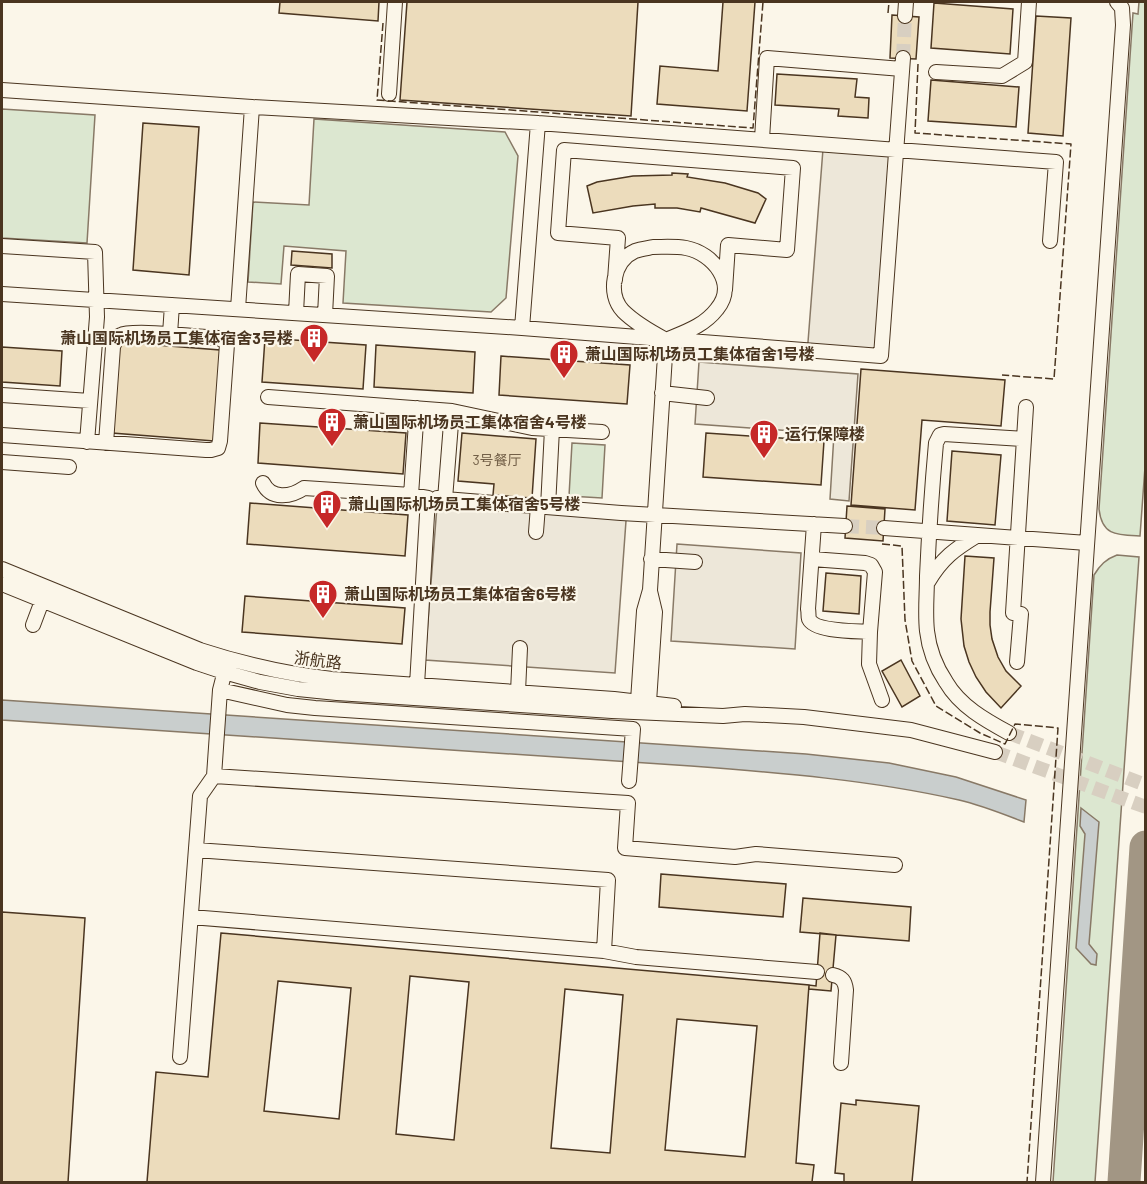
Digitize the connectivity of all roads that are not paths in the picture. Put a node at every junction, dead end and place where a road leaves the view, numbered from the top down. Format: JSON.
{"nodes":[{"id":1,"x":395,"y":2,"type":"edge"},
{"id":2,"x":1029,"y":2,"type":"edge"},
{"id":3,"x":1117,"y":2,"type":"edge"},
{"id":4,"x":936,"y":72,"type":"dead end"},
{"id":5,"x":2,"y":90,"type":"edge"},
{"id":6,"x":389,"y":94,"type":"dead end"},
{"id":7,"x":252,"y":107,"type":"junction"},
{"id":8,"x":538,"y":123,"type":"junction"},
{"id":9,"x":678,"y":133,"type":"junction"},
{"id":10,"x":762,"y":139,"type":"junction"},
{"id":11,"x":897,"y":150,"type":"junction"},
{"id":12,"x":676,"y":159,"type":"junction"},
{"id":13,"x":1050,"y":241,"type":"dead end"},
{"id":14,"x":2,"y":246,"type":"edge"},
{"id":15,"x":615,"y":280,"type":"junction"},
{"id":16,"x":725,"y":290,"type":"junction"},
{"id":17,"x":2,"y":294,"type":"edge"},
{"id":18,"x":95,"y":300,"type":"junction"},
{"id":19,"x":172,"y":305,"type":"junction"},
{"id":20,"x":238,"y":309,"type":"junction"},
{"id":21,"x":296,"y":313,"type":"junction"},
{"id":22,"x":325,"y":315,"type":"junction"},
{"id":23,"x":522,"y":328,"type":"junction"},
{"id":24,"x":170,"y":334,"type":"junction"},
{"id":25,"x":666,"y":340,"type":"junction"},
{"id":26,"x":662,"y":393,"type":"junction"},
{"id":27,"x":2,"y":395,"type":"edge"},
{"id":28,"x":268,"y":397,"type":"dead end"},
{"id":29,"x":707,"y":398,"type":"dead end"},
{"id":30,"x":90,"y":401,"type":"junction"},
{"id":31,"x":1026,"y":407,"type":"dead end"},
{"id":32,"x":417,"y":408,"type":"junction"},
{"id":33,"x":452,"y":411,"type":"junction"},
{"id":34,"x":552,"y":429,"type":"junction"},
{"id":35,"x":602,"y":432,"type":"dead end"},
{"id":36,"x":2,"y":435,"type":"edge"},
{"id":37,"x":1024,"y":439,"type":"junction"},
{"id":38,"x":87,"y":442,"type":"junction"},
{"id":39,"x":106,"y":443,"type":"junction"},
{"id":40,"x":2,"y":462,"type":"edge"},
{"id":41,"x":69,"y":467,"type":"dead end"},
{"id":42,"x":263,"y":483,"type":"dead end"},
{"id":43,"x":411,"y":495,"type":"junction"},
{"id":44,"x":428,"y":498,"type":"junction"},
{"id":45,"x":445,"y":499,"type":"junction"},
{"id":46,"x":543,"y":507,"type":"junction"},
{"id":47,"x":654,"y":515,"type":"junction"},
{"id":48,"x":814,"y":524,"type":"junction"},
{"id":49,"x":845,"y":526,"type":"tunnel mouth"},
{"id":50,"x":884,"y":528,"type":"tunnel mouth"},
{"id":51,"x":929,"y":531,"type":"junction"},
{"id":52,"x":536,"y":532,"type":"dead end"},
{"id":53,"x":978,"y":535,"type":"junction"},
{"id":54,"x":1017,"y":538,"type":"junction"},
{"id":55,"x":1087,"y":543,"type":"junction"},
{"id":56,"x":651,"y":559,"type":"junction"},
{"id":57,"x":812,"y":559,"type":"junction"},
{"id":58,"x":695,"y":562,"type":"dead end"},
{"id":59,"x":2,"y":569,"type":"edge"},
{"id":60,"x":2,"y":584,"type":"edge"},
{"id":61,"x":927,"y":584,"type":"junction"},
{"id":62,"x":44,"y":595,"type":"junction"},
{"id":63,"x":33,"y":626,"type":"dead end"},
{"id":64,"x":870,"y":632,"type":"junction"},
{"id":65,"x":520,"y":648,"type":"dead end"},
{"id":66,"x":1017,"y":662,"type":"dead end"},
{"id":67,"x":226,"y":665,"type":"junction"},
{"id":68,"x":417,"y":686,"type":"junction"},
{"id":69,"x":220,"y":690,"type":"junction"},
{"id":70,"x":518,"y":692,"type":"junction"},
{"id":71,"x":882,"y":700,"type":"dead end"},
{"id":72,"x":643,"y":705,"type":"junction"},
{"id":73,"x":1009,"y":733,"type":"tunnel mouth"},
{"id":74,"x":995,"y":752,"type":"tunnel mouth"},
{"id":75,"x":214,"y":776,"type":"junction"},
{"id":76,"x":629,"y":781,"type":"dead end"},
{"id":77,"x":196,"y":850,"type":"junction"},
{"id":78,"x":895,"y":865,"type":"dead end"},
{"id":79,"x":191,"y":917,"type":"junction"},
{"id":80,"x":604,"y":951,"type":"junction"},
{"id":81,"x":817,"y":972,"type":"dead end"},
{"id":82,"x":833,"y":975,"type":"dead end"},
{"id":83,"x":180,"y":1057,"type":"dead end"},
{"id":84,"x":841,"y":1063,"type":"dead end"},
{"id":85,"x":1043,"y":1182,"type":"edge"}],
"edges":[{"from":1,"to":6,"type":"street"},
{"from":2,"to":4,"type":"street"},
{"from":3,"to":55,"type":"street"},
{"from":5,"to":7,"type":"street"},
{"from":7,"to":8,"type":"street"},
{"from":7,"to":20,"type":"street"},
{"from":8,"to":9,"type":"street"},
{"from":8,"to":23,"type":"street"},
{"from":9,"to":10,"type":"street"},
{"from":9,"to":12,"type":"street"},
{"from":10,"to":11,"type":"street"},
{"from":10,"to":11,"type":"street"},
{"from":11,"to":13,"type":"street"},
{"from":11,"to":25,"type":"street"},
{"from":12,"to":15,"type":"street"},
{"from":12,"to":16,"type":"street"},
{"from":14,"to":18,"type":"street"},
{"from":15,"to":16,"type":"street"},
{"from":15,"to":25,"type":"street"},
{"from":16,"to":25,"type":"street"},
{"from":17,"to":18,"type":"street"},
{"from":18,"to":19,"type":"street"},
{"from":18,"to":30,"type":"street"},
{"from":19,"to":20,"type":"street"},
{"from":19,"to":24,"type":"street"},
{"from":20,"to":21,"type":"street"},
{"from":21,"to":22,"type":"street"},
{"from":21,"to":22,"type":"street"},
{"from":22,"to":23,"type":"street"},
{"from":23,"to":25,"type":"street"},
{"from":24,"to":39,"type":"street"},
{"from":24,"to":39,"type":"street"},
{"from":25,"to":26,"type":"street"},
{"from":26,"to":29,"type":"street"},
{"from":26,"to":47,"type":"street"},
{"from":27,"to":30,"type":"street"},
{"from":28,"to":32,"type":"street"},
{"from":30,"to":38,"type":"street"},
{"from":31,"to":37,"type":"street"},
{"from":32,"to":33,"type":"street"},
{"from":32,"to":43,"type":"street"},
{"from":33,"to":34,"type":"street"},
{"from":33,"to":45,"type":"street"},
{"from":34,"to":35,"type":"street"},
{"from":34,"to":46,"type":"street"},
{"from":36,"to":38,"type":"street"},
{"from":37,"to":51,"type":"street"},
{"from":37,"to":54,"type":"street"},
{"from":38,"to":39,"type":"street"},
{"from":40,"to":41,"type":"street"},
{"from":42,"to":43,"type":"street"},
{"from":43,"to":44,"type":"street"},
{"from":44,"to":45,"type":"street"},
{"from":44,"to":68,"type":"street"},
{"from":45,"to":46,"type":"street"},
{"from":46,"to":47,"type":"street"},
{"from":46,"to":52,"type":"street"},
{"from":47,"to":48,"type":"street"},
{"from":47,"to":56,"type":"street"},
{"from":48,"to":49,"type":"street"},
{"from":48,"to":57,"type":"street"},
{"from":50,"to":51,"type":"street"},
{"from":51,"to":53,"type":"street"},
{"from":51,"to":61,"type":"street"},
{"from":53,"to":54,"type":"street"},
{"from":53,"to":61,"type":"street"},
{"from":54,"to":55,"type":"street"},
{"from":54,"to":66,"type":"street"},
{"from":55,"to":85,"type":"street"},
{"from":56,"to":58,"type":"street"},
{"from":56,"to":72,"type":"street"},
{"from":57,"to":64,"type":"street"},
{"from":57,"to":64,"type":"street"},
{"from":59,"to":62,"type":"street","name":"浙航路"},
{"from":60,"to":62,"type":"street","name":"浙航路"},
{"from":61,"to":73,"type":"street"},
{"from":62,"to":63,"type":"street"},
{"from":62,"to":67,"type":"street","name":"浙航路"},
{"from":64,"to":71,"type":"street"},
{"from":65,"to":70,"type":"street"},
{"from":67,"to":68,"type":"street","name":"浙航路"},
{"from":67,"to":69,"type":"street"},
{"from":67,"to":72,"type":"street","name":"浙航路"},
{"from":68,"to":70,"type":"street","name":"浙航路"},
{"from":69,"to":75,"type":"street"},
{"from":69,"to":76,"type":"street"},
{"from":70,"to":72,"type":"street","name":"浙航路"},
{"from":72,"to":74,"type":"street"},
{"from":75,"to":77,"type":"street"},
{"from":75,"to":78,"type":"street"},
{"from":77,"to":79,"type":"street"},
{"from":77,"to":80,"type":"street"},
{"from":79,"to":80,"type":"street"},
{"from":79,"to":83,"type":"street"},
{"from":80,"to":81,"type":"street"},
{"from":82,"to":84,"type":"street"}]}
